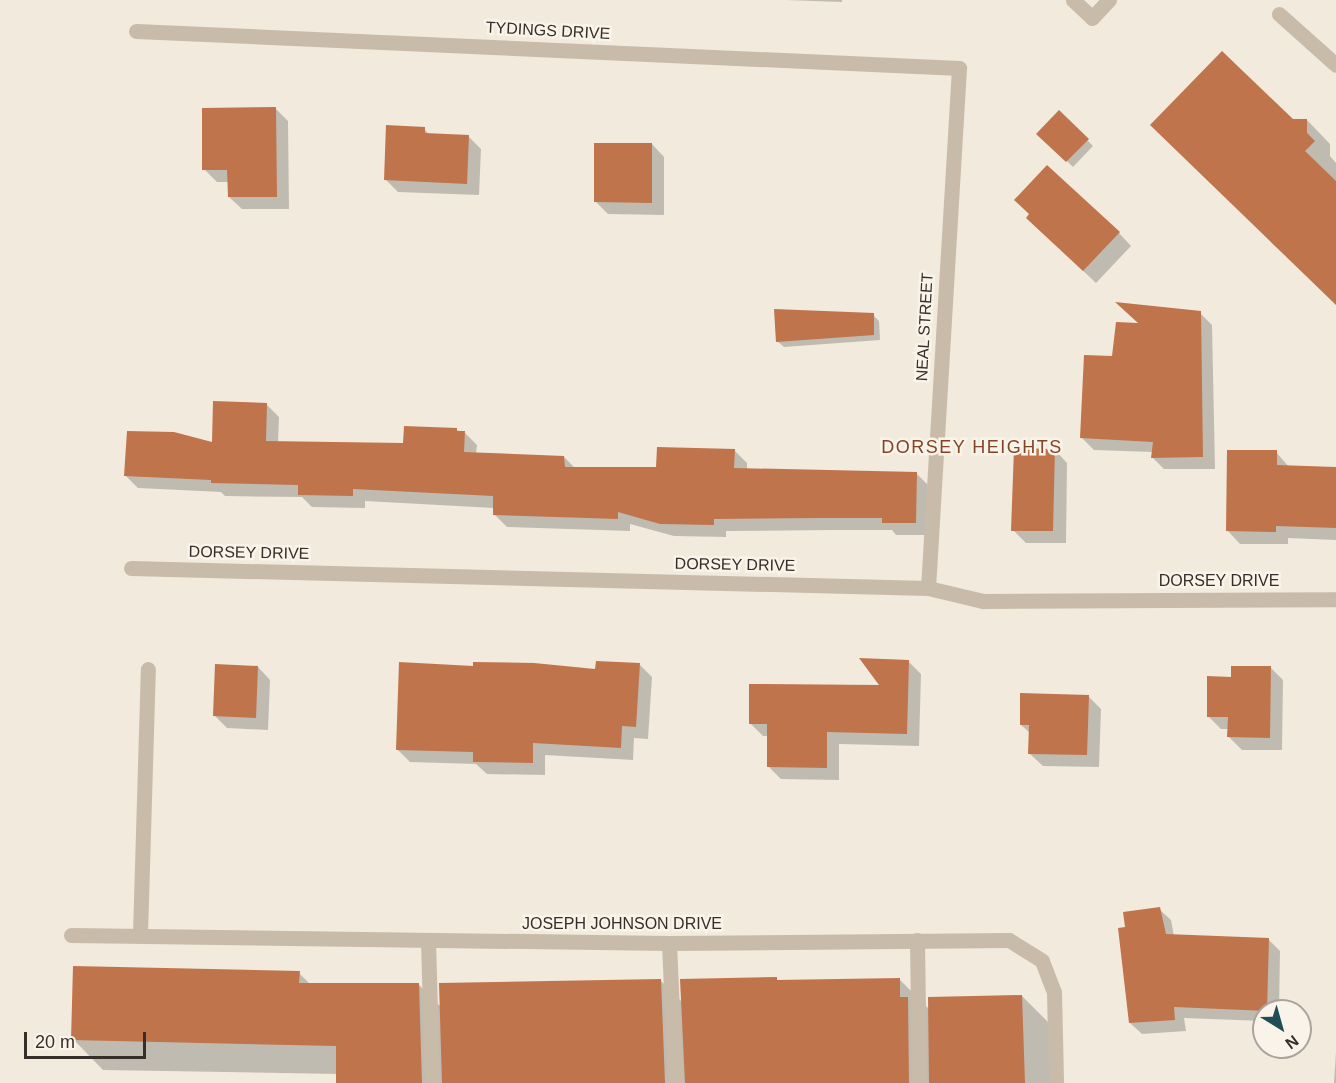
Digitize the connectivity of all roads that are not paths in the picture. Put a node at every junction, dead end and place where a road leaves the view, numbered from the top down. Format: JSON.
{"nodes":[{"id":1,"x":1073,"y":0,"type":"edge"},
{"id":2,"x":1109,"y":0,"type":"edge"},
{"id":3,"x":1279,"y":14,"type":"dead end"},
{"id":4,"x":136,"y":31,"type":"dead end"},
{"id":5,"x":1336,"y":65,"type":"edge"},
{"id":6,"x":959,"y":68,"type":"joint"},
{"id":7,"x":131,"y":568,"type":"dead end"},
{"id":8,"x":928,"y":588,"type":"junction"},
{"id":9,"x":1336,"y":599,"type":"edge"},
{"id":10,"x":148,"y":669,"type":"dead end"},
{"id":11,"x":140,"y":934,"type":"junction"},
{"id":12,"x":71,"y":935,"type":"dead end"},
{"id":13,"x":428,"y":940,"type":"junction"},
{"id":14,"x":917,"y":940,"type":"junction"},
{"id":15,"x":669,"y":943,"type":"junction"},
{"id":16,"x":432,"y":1083,"type":"edge"},
{"id":17,"x":675,"y":1083,"type":"edge"},
{"id":18,"x":919,"y":1083,"type":"edge"},
{"id":19,"x":1056,"y":1083,"type":"edge"}],
"edges":[{"from":1,"to":2,"type":"street"},
{"from":3,"to":5,"type":"street"},
{"from":4,"to":6,"type":"street","name":"TYDINGS DRIVE"},
{"from":6,"to":8,"type":"street","name":"NEAL STREET"},
{"from":7,"to":8,"type":"street","name":"DORSEY DRIVE"},
{"from":8,"to":9,"type":"street","name":"DORSEY DRIVE"},
{"from":10,"to":11,"type":"street"},
{"from":11,"to":12,"type":"street","name":"JOSEPH JOHNSON DRIVE"},
{"from":11,"to":13,"type":"street","name":"JOSEPH JOHNSON DRIVE"},
{"from":13,"to":15,"type":"street","name":"JOSEPH JOHNSON DRIVE"},
{"from":13,"to":16,"type":"street"},
{"from":14,"to":15,"type":"street","name":"JOSEPH JOHNSON DRIVE"},
{"from":14,"to":18,"type":"street"},
{"from":14,"to":19,"type":"street","name":"JOSEPH JOHNSON DRIVE"},
{"from":15,"to":17,"type":"street"}]}
